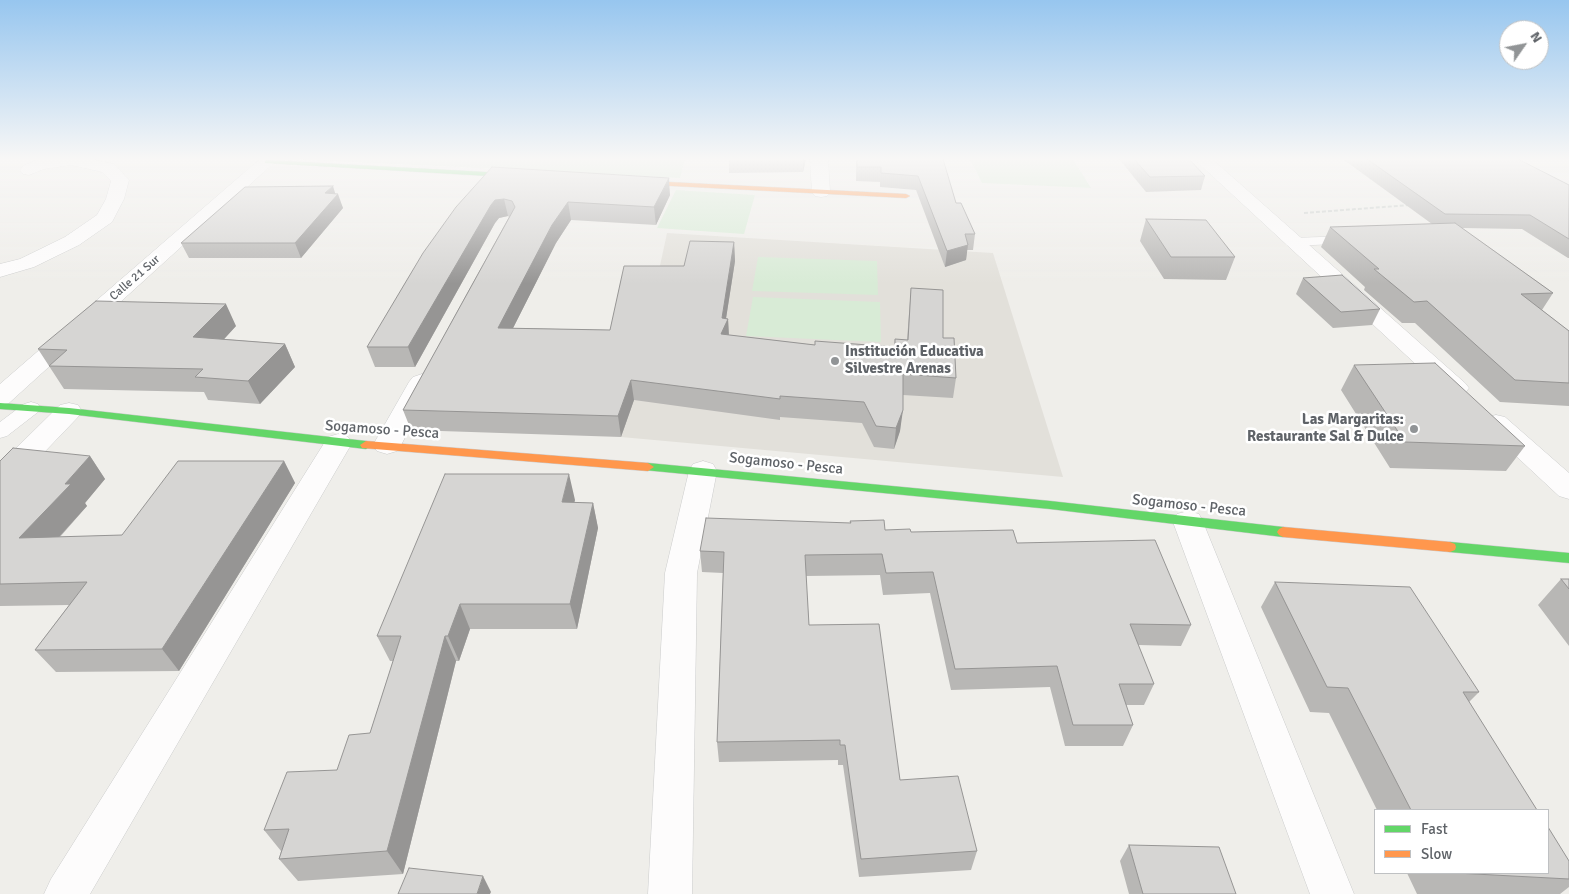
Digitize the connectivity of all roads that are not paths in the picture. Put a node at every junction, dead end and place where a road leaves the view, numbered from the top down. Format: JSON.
{"nodes":[{"id":1,"x":114,"y":201,"type":"edge"},
{"id":2,"x":224,"y":201,"type":"edge"},
{"id":3,"x":1247,"y":201,"type":"edge"},
{"id":4,"x":1360,"y":240,"type":"edge"},
{"id":5,"x":1292,"y":242,"type":"junction"},
{"id":6,"x":0,"y":271,"type":"edge"},
{"id":7,"x":434,"y":360,"type":"edge"},
{"id":8,"x":0,"y":397,"type":"edge"},
{"id":9,"x":0,"y":406,"type":"edge"},
{"id":10,"x":31,"y":408,"type":"junction"},
{"id":11,"x":69,"y":411,"type":"junction"},
{"id":12,"x":0,"y":432,"type":"edge"},
{"id":13,"x":338,"y":443,"type":"junction"},
{"id":14,"x":387,"y":445,"type":"junction"},
{"id":15,"x":703,"y":472,"type":"junction"},
{"id":16,"x":0,"y":481,"type":"edge"},
{"id":17,"x":1569,"y":489,"type":"edge"},
{"id":18,"x":1188,"y":522,"type":"junction"},
{"id":19,"x":1569,"y":558,"type":"edge"},
{"id":20,"x":66,"y":894,"type":"edge"},
{"id":21,"x":670,"y":894,"type":"edge"},
{"id":22,"x":1332,"y":894,"type":"edge"}],
"edges":[{"from":1,"to":6,"type":"street"},
{"from":2,"to":8,"type":"street","name":"Calle 21 Sur"},
{"from":3,"to":5,"type":"street"},
{"from":4,"to":5,"type":"lane"},
{"from":5,"to":17,"type":"street"},
{"from":7,"to":14,"type":"street"},
{"from":9,"to":10,"type":"main road","name":"Sogamoso - Pesca"},
{"from":10,"to":11,"type":"main road","name":"Sogamoso - Pesca"},
{"from":10,"to":12,"type":"lane"},
{"from":11,"to":13,"type":"main road","name":"Sogamoso - Pesca"},
{"from":11,"to":16,"type":"street"},
{"from":13,"to":14,"type":"main road","name":"Sogamoso - Pesca"},
{"from":13,"to":20,"type":"street"},
{"from":14,"to":15,"type":"main road","name":"Sogamoso - Pesca"},
{"from":15,"to":18,"type":"main road","name":"Sogamoso - Pesca"},
{"from":15,"to":21,"type":"street"},
{"from":18,"to":19,"type":"main road","name":"Sogamoso - Pesca"},
{"from":18,"to":22,"type":"street"}]}
